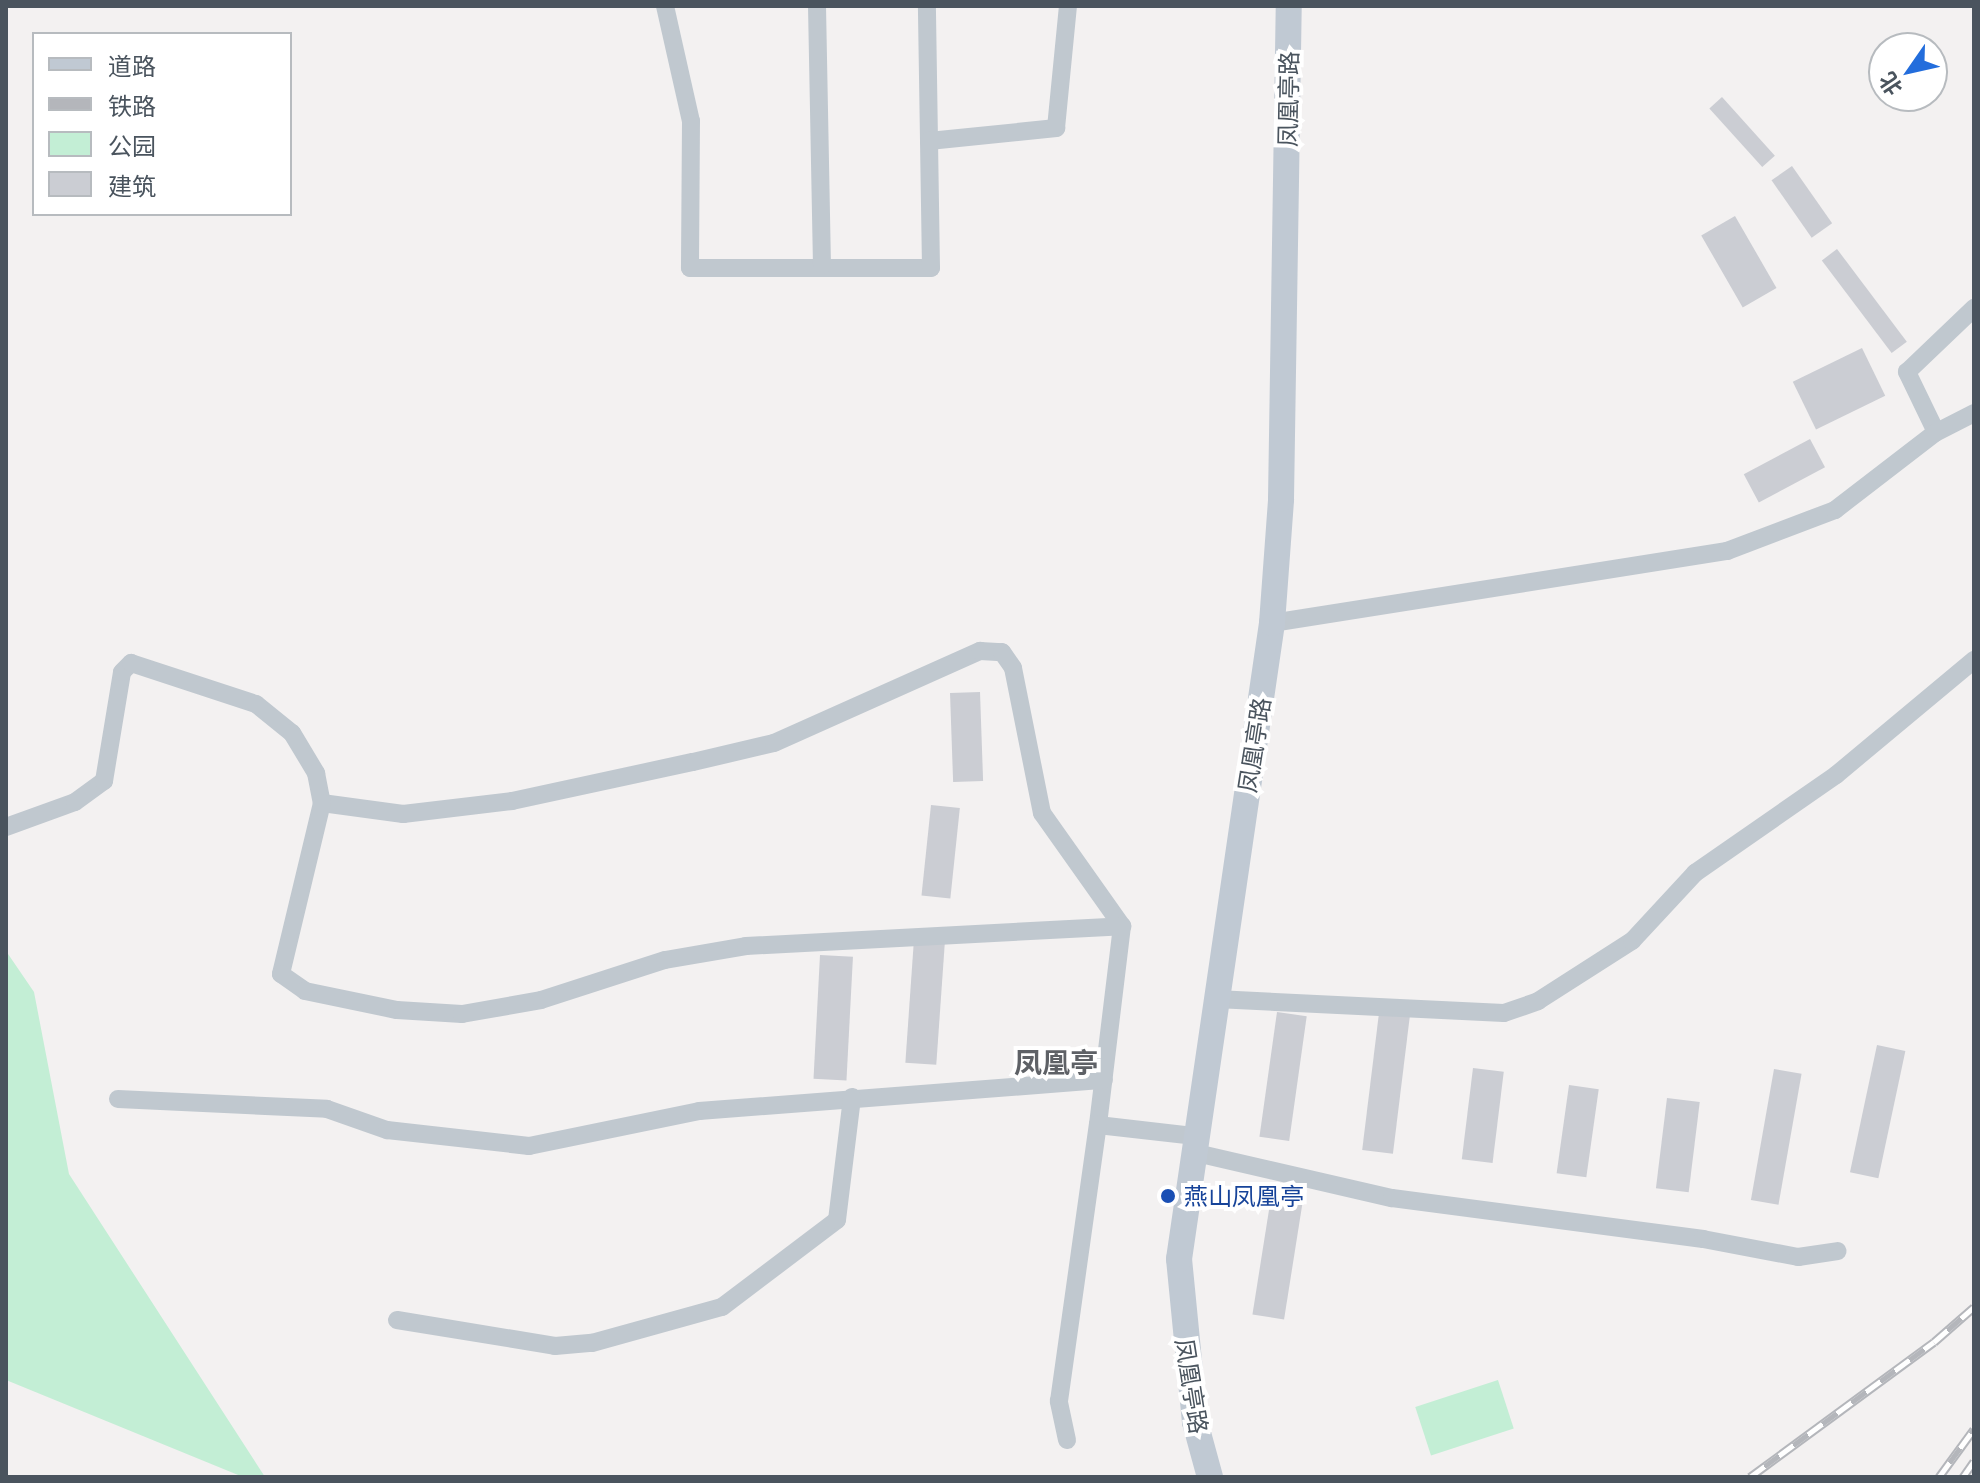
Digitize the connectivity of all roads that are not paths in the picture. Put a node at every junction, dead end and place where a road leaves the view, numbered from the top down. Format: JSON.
{"nodes":[{"id":1,"x":665,"y":6,"type":"edge"},
{"id":2,"x":817,"y":6,"type":"edge"},
{"id":3,"x":927,"y":6,"type":"edge"},
{"id":4,"x":1068,"y":6,"type":"edge"},
{"id":5,"x":1289,"y":6,"type":"edge"},
{"id":6,"x":929,"y":141,"type":"junction"},
{"id":7,"x":822,"y":265,"type":"junction"},
{"id":8,"x":1974,"y":308,"type":"edge"},
{"id":9,"x":1974,"y":413,"type":"edge"},
{"id":10,"x":1936,"y":432,"type":"junction"},
{"id":11,"x":1272,"y":623,"type":"junction"},
{"id":12,"x":1974,"y":660,"type":"edge"},
{"id":13,"x":322,"y":803,"type":"junction"},
{"id":14,"x":6,"y":827,"type":"edge"},
{"id":15,"x":1122,"y":926,"type":"junction"},
{"id":16,"x":1216,"y":999,"type":"junction"},
{"id":17,"x":1104,"y":1080,"type":"junction"},
{"id":18,"x":852,"y":1097,"type":"junction"},
{"id":19,"x":118,"y":1099,"type":"dead end"},
{"id":20,"x":1098,"y":1125,"type":"junction"},
{"id":21,"x":1194,"y":1144,"type":"junction"},
{"id":22,"x":1838,"y":1251,"type":"dead end"},
{"id":23,"x":397,"y":1320,"type":"dead end"},
{"id":24,"x":1067,"y":1440,"type":"dead end"},
{"id":25,"x":1210,"y":1477,"type":"edge"}],
"edges":[{"from":1,"to":7,"type":"street"},
{"from":2,"to":7,"type":"street"},
{"from":3,"to":6,"type":"street"},
{"from":4,"to":6,"type":"street"},
{"from":5,"to":11,"type":"street","name":"凤凰亭路"},
{"from":6,"to":7,"type":"street"},
{"from":8,"to":10,"type":"street"},
{"from":9,"to":10,"type":"street"},
{"from":10,"to":11,"type":"street"},
{"from":11,"to":16,"type":"street","name":"凤凰亭路"},
{"from":12,"to":16,"type":"street"},
{"from":13,"to":14,"type":"street"},
{"from":13,"to":15,"type":"street"},
{"from":13,"to":15,"type":"street"},
{"from":15,"to":17,"type":"street"},
{"from":16,"to":21,"type":"street","name":"凤凰亭路"},
{"from":17,"to":18,"type":"street"},
{"from":17,"to":20,"type":"street"},
{"from":18,"to":19,"type":"street"},
{"from":18,"to":23,"type":"street"},
{"from":20,"to":21,"type":"street"},
{"from":20,"to":24,"type":"street"},
{"from":21,"to":22,"type":"street"},
{"from":21,"to":25,"type":"street","name":"凤凰亭路"}]}
